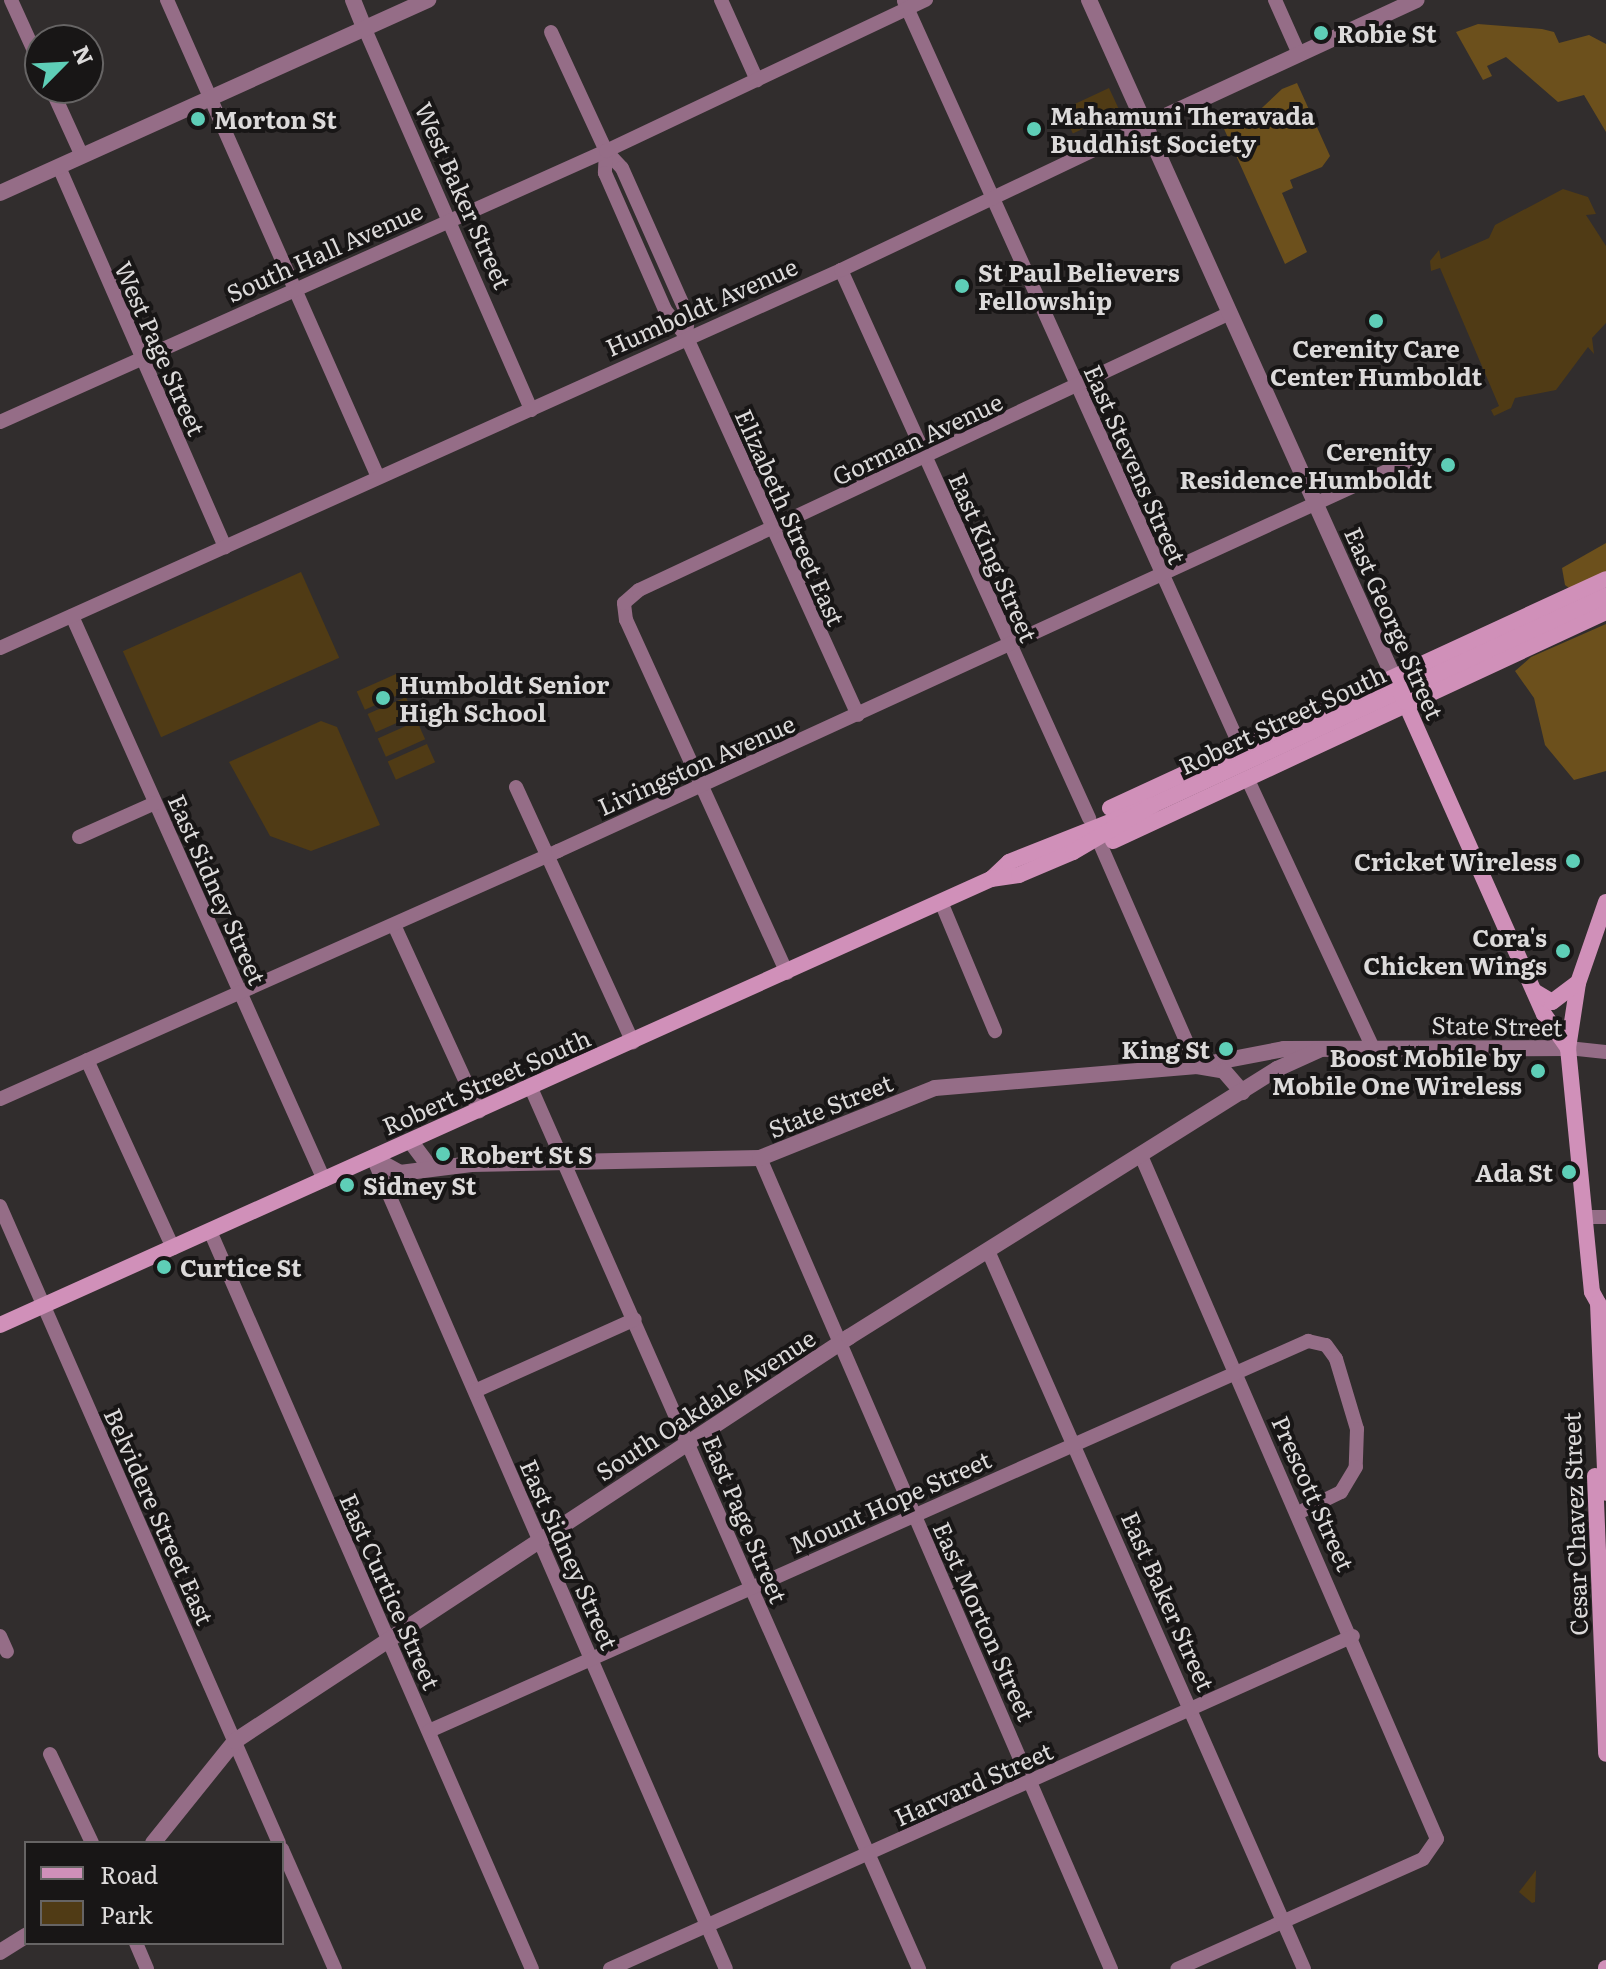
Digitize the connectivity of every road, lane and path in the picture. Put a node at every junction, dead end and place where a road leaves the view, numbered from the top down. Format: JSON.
{"nodes":[{"id":1,"x":11,"y":0,"type":"edge"},
{"id":2,"x":167,"y":0,"type":"edge"},
{"id":3,"x":353,"y":0,"type":"edge"},
{"id":4,"x":428,"y":0,"type":"edge"},
{"id":5,"x":721,"y":0,"type":"edge"},
{"id":6,"x":926,"y":0,"type":"edge"},
{"id":7,"x":1089,"y":0,"type":"edge"},
{"id":8,"x":1275,"y":0,"type":"edge"},
{"id":9,"x":1417,"y":0,"type":"edge"},
{"id":10,"x":906,"y":4,"type":"edge"},
{"id":11,"x":364,"y":27,"type":"junction"},
{"id":12,"x":24,"y":29,"type":"edge"},
{"id":13,"x":551,"y":32,"type":"dead end"},
{"id":14,"x":1299,"y":54,"type":"junction"},
{"id":15,"x":757,"y":80,"type":"junction"},
{"id":16,"x":211,"y":96,"type":"junction"},
{"id":17,"x":58,"y":104,"type":"edge"},
{"id":18,"x":1146,"y":125,"type":"junction"},
{"id":19,"x":606,"y":151,"type":"junction"},
{"id":20,"x":82,"y":156,"type":"junction"},
{"id":21,"x":59,"y":167,"type":"junction"},
{"id":22,"x":0,"y":193,"type":"edge"},
{"id":23,"x":993,"y":197,"type":"junction"},
{"id":24,"x":449,"y":219,"type":"junction"},
{"id":25,"x":841,"y":270,"type":"junction"},
{"id":26,"x":295,"y":288,"type":"junction"},
{"id":27,"x":1230,"y":313,"type":"junction"},
{"id":28,"x":686,"y":336,"type":"junction"},
{"id":29,"x":141,"y":358,"type":"junction"},
{"id":30,"x":1077,"y":385,"type":"junction"},
{"id":31,"x":531,"y":410,"type":"junction"},
{"id":32,"x":0,"y":422,"type":"edge"},
{"id":33,"x":926,"y":460,"type":"junction"},
{"id":34,"x":1406,"y":462,"type":"dead end"},
{"id":35,"x":378,"y":477,"type":"junction"},
{"id":36,"x":1314,"y":503,"type":"junction"},
{"id":37,"x":771,"y":529,"type":"junction"},
{"id":38,"x":225,"y":547,"type":"junction"},
{"id":39,"x":1160,"y":573,"type":"junction"},
{"id":40,"x":1606,"y":579,"type":"edge"},
{"id":41,"x":1606,"y":596,"type":"edge"},
{"id":42,"x":1606,"y":612,"type":"edge"},
{"id":43,"x":72,"y":616,"type":"junction"},
{"id":44,"x":1008,"y":643,"type":"junction"},
{"id":45,"x":0,"y":648,"type":"edge"},
{"id":46,"x":1394,"y":679,"type":"junction"},
{"id":47,"x":1405,"y":704,"type":"junction"},
{"id":48,"x":858,"y":715,"type":"junction"},
{"id":49,"x":1241,"y":748,"type":"junction"},
{"id":50,"x":1248,"y":780,"type":"junction"},
{"id":51,"x":703,"y":785,"type":"junction"},
{"id":52,"x":516,"y":787,"type":"dead end"},
{"id":53,"x":155,"y":803,"type":"junction"},
{"id":54,"x":1089,"y":818,"type":"junction"},
{"id":55,"x":79,"y":837,"type":"dead end"},
{"id":56,"x":1069,"y":844,"type":"junction"},
{"id":57,"x":1101,"y":846,"type":"junction"},
{"id":58,"x":551,"y":854,"type":"junction"},
{"id":59,"x":941,"y":902,"type":"junction"},
{"id":60,"x":1606,"y":902,"type":"edge"},
{"id":61,"x":394,"y":925,"type":"junction"},
{"id":62,"x":787,"y":973,"type":"junction"},
{"id":63,"x":1578,"y":983,"type":"junction"},
{"id":64,"x":1533,"y":991,"type":"junction"},
{"id":65,"x":240,"y":992,"type":"junction"},
{"id":66,"x":995,"y":1031,"type":"dead end"},
{"id":67,"x":633,"y":1042,"type":"junction"},
{"id":68,"x":1373,"y":1048,"type":"junction"},
{"id":69,"x":1568,"y":1048,"type":"junction"},
{"id":70,"x":1319,"y":1050,"type":"junction"},
{"id":71,"x":1606,"y":1052,"type":"edge"},
{"id":72,"x":87,"y":1060,"type":"junction"},
{"id":73,"x":1197,"y":1066,"type":"junction"},
{"id":74,"x":531,"y":1088,"type":"junction"},
{"id":75,"x":1242,"y":1092,"type":"junction"},
{"id":76,"x":0,"y":1099,"type":"edge"},
{"id":77,"x":479,"y":1111,"type":"junction"},
{"id":78,"x":411,"y":1142,"type":"junction"},
{"id":79,"x":373,"y":1158,"type":"junction"},
{"id":80,"x":760,"y":1158,"type":"junction"},
{"id":81,"x":1142,"y":1158,"type":"junction"},
{"id":82,"x":565,"y":1164,"type":"junction"},
{"id":83,"x":430,"y":1167,"type":"junction"},
{"id":84,"x":324,"y":1180,"type":"junction"},
{"id":85,"x":0,"y":1206,"type":"edge"},
{"id":86,"x":1589,"y":1217,"type":"junction"},
{"id":87,"x":1606,"y":1217,"type":"edge"},
{"id":88,"x":210,"y":1231,"type":"junction"},
{"id":89,"x":173,"y":1248,"type":"junction"},
{"id":90,"x":989,"y":1253,"type":"junction"},
{"id":91,"x":44,"y":1306,"type":"junction"},
{"id":92,"x":635,"y":1319,"type":"junction"},
{"id":93,"x":0,"y":1325,"type":"edge"},
{"id":94,"x":840,"y":1343,"type":"junction"},
{"id":95,"x":1237,"y":1371,"type":"junction"},
{"id":96,"x":475,"y":1391,"type":"junction"},
{"id":97,"x":689,"y":1442,"type":"junction"},
{"id":98,"x":1074,"y":1442,"type":"junction"},
{"id":99,"x":1603,"y":1496,"type":"edge"},
{"id":100,"x":1298,"y":1513,"type":"junction"},
{"id":101,"x":914,"y":1514,"type":"junction"},
{"id":102,"x":540,"y":1541,"type":"junction"},
{"id":103,"x":751,"y":1586,"type":"junction"},
{"id":104,"x":0,"y":1636,"type":"edge"},
{"id":105,"x":1353,"y":1636,"type":"junction"},
{"id":106,"x":390,"y":1639,"type":"junction"},
{"id":107,"x":7,"y":1652,"type":"dead end"},
{"id":108,"x":592,"y":1658,"type":"junction"},
{"id":109,"x":1192,"y":1707,"type":"junction"},
{"id":110,"x":429,"y":1731,"type":"junction"},
{"id":111,"x":235,"y":1741,"type":"junction"},
{"id":112,"x":50,"y":1754,"type":"dead end"},
{"id":113,"x":1606,"y":1754,"type":"edge"},
{"id":114,"x":1031,"y":1781,"type":"junction"},
{"id":115,"x":91,"y":1841,"type":"edge"},
{"id":116,"x":155,"y":1841,"type":"edge"},
{"id":117,"x":278,"y":1841,"type":"edge"},
{"id":118,"x":869,"y":1853,"type":"junction"},
{"id":119,"x":284,"y":1854,"type":"edge"},
{"id":120,"x":1284,"y":1922,"type":"junction"},
{"id":121,"x":707,"y":1926,"type":"junction"},
{"id":122,"x":24,"y":1937,"type":"edge"},
{"id":123,"x":137,"y":1945,"type":"edge"},
{"id":124,"x":0,"y":1952,"type":"edge"},
{"id":125,"x":147,"y":1969,"type":"edge"},
{"id":126,"x":335,"y":1969,"type":"edge"},
{"id":127,"x":532,"y":1969,"type":"edge"},
{"id":128,"x":610,"y":1969,"type":"edge"},
{"id":129,"x":726,"y":1969,"type":"edge"},
{"id":130,"x":919,"y":1969,"type":"edge"},
{"id":131,"x":1111,"y":1969,"type":"edge"},
{"id":132,"x":1177,"y":1969,"type":"edge"},
{"id":133,"x":1304,"y":1969,"type":"edge"}],
"edges":[{"from":1,"to":12,"type":"street"},
{"from":2,"to":16,"type":"street"},
{"from":3,"to":11,"type":"street","name":"West Baker Street"},
{"from":4,"to":11,"type":"street"},
{"from":5,"to":15,"type":"street"},
{"from":6,"to":10,"type":"street","name":"South Hall Avenue"},
{"from":7,"to":18,"type":"street","name":"East George Street"},
{"from":8,"to":14,"type":"street"},
{"from":9,"to":14,"type":"street","name":"Humboldt Avenue"},
{"from":10,"to":15,"type":"street","name":"South Hall Avenue"},
{"from":10,"to":23,"type":"street","name":"East Stevens Street"},
{"from":11,"to":16,"type":"street"},
{"from":11,"to":24,"type":"street","name":"West Baker Street"},
{"from":13,"to":19,"type":"street","name":"Elizabeth Street East"},
{"from":14,"to":18,"type":"street","name":"Humboldt Avenue"},
{"from":15,"to":19,"type":"street","name":"South Hall Avenue"},
{"from":16,"to":20,"type":"street"},
{"from":16,"to":26,"type":"street"},
{"from":17,"to":20,"type":"street"},
{"from":18,"to":23,"type":"street","name":"Humboldt Avenue"},
{"from":18,"to":27,"type":"street","name":"East George Street"},
{"from":19,"to":24,"type":"street","name":"South Hall Avenue"},
{"from":19,"to":28,"type":"street","name":"Elizabeth Street East"},
{"from":20,"to":21,"type":"street"},
{"from":21,"to":22,"type":"street"},
{"from":21,"to":29,"type":"street","name":"West Page Street"},
{"from":23,"to":25,"type":"street","name":"Humboldt Avenue"},
{"from":23,"to":30,"type":"street","name":"East Stevens Street"},
{"from":24,"to":26,"type":"street","name":"South Hall Avenue"},
{"from":24,"to":31,"type":"street","name":"West Baker Street"},
{"from":25,"to":28,"type":"street","name":"Humboldt Avenue"},
{"from":25,"to":33,"type":"street","name":"East King Street"},
{"from":26,"to":29,"type":"street","name":"South Hall Avenue"},
{"from":26,"to":35,"type":"street"},
{"from":27,"to":30,"type":"street","name":"Gorman Avenue"},
{"from":27,"to":36,"type":"street","name":"East George Street"},
{"from":28,"to":31,"type":"street","name":"Humboldt Avenue"},
{"from":28,"to":37,"type":"street","name":"Elizabeth Street East"},
{"from":29,"to":32,"type":"street","name":"South Hall Avenue"},
{"from":29,"to":38,"type":"street","name":"West Page Street"},
{"from":30,"to":33,"type":"street","name":"Gorman Avenue"},
{"from":30,"to":39,"type":"street","name":"East Stevens Street"},
{"from":31,"to":35,"type":"street","name":"Humboldt Avenue"},
{"from":33,"to":37,"type":"street","name":"Gorman Avenue"},
{"from":33,"to":44,"type":"street","name":"East King Street"},
{"from":34,"to":36,"type":"street","name":"Livingston Avenue"},
{"from":35,"to":38,"type":"street","name":"Humboldt Avenue"},
{"from":36,"to":39,"type":"street","name":"Livingston Avenue"},
{"from":36,"to":46,"type":"street","name":"East George Street"},
{"from":37,"to":48,"type":"street","name":"Elizabeth Street East"},
{"from":37,"to":51,"type":"street","name":"Gorman Avenue"},
{"from":38,"to":43,"type":"street","name":"Humboldt Avenue"},
{"from":39,"to":44,"type":"street","name":"Livingston Avenue"},
{"from":39,"to":49,"type":"street","name":"East Stevens Street"},
{"from":40,"to":46,"type":"main road"},
{"from":41,"to":56,"type":"main road","name":"Robert Street South"},
{"from":42,"to":47,"type":"main road"},
{"from":43,"to":45,"type":"street","name":"Humboldt Avenue"},
{"from":43,"to":53,"type":"street","name":"East Sidney Street"},
{"from":44,"to":48,"type":"street","name":"Livingston Avenue"},
{"from":44,"to":54,"type":"street","name":"East King Street"},
{"from":46,"to":47,"type":"main road","name":"East George Street","bridge":true},
{"from":46,"to":49,"type":"main road"},
{"from":47,"to":50,"type":"main road"},
{"from":47,"to":64,"type":"main road","name":"East George Street"},
{"from":48,"to":51,"type":"street","name":"Livingston Avenue"},
{"from":49,"to":54,"type":"main road"},
{"from":50,"to":57,"type":"main road"},
{"from":50,"to":68,"type":"street"},
{"from":51,"to":58,"type":"street","name":"Livingston Avenue"},
{"from":51,"to":62,"type":"street"},
{"from":52,"to":58,"type":"street"},
{"from":53,"to":55,"type":"street"},
{"from":53,"to":65,"type":"street","name":"East Sidney Street"},
{"from":54,"to":56,"type":"main road"},
{"from":56,"to":57,"type":"main road"},
{"from":56,"to":59,"type":"main road","name":"Robert Street South"},
{"from":57,"to":73,"type":"street"},
{"from":58,"to":61,"type":"street","name":"Livingston Avenue"},
{"from":58,"to":67,"type":"street"},
{"from":59,"to":62,"type":"main road","name":"Robert Street South"},
{"from":59,"to":66,"type":"street"},
{"from":60,"to":63,"type":"main road","name":"Cesar Chavez Street"},
{"from":61,"to":65,"type":"street","name":"Livingston Avenue"},
{"from":61,"to":77,"type":"street"},
{"from":62,"to":67,"type":"main road","name":"Robert Street South"},
{"from":63,"to":64,"type":"main road"},
{"from":63,"to":69,"type":"main road","name":"Cesar Chavez Street"},
{"from":64,"to":69,"type":"main road","name":"East George Street"},
{"from":65,"to":72,"type":"street","name":"Livingston Avenue"},
{"from":65,"to":84,"type":"street","name":"East Sidney Street"},
{"from":67,"to":74,"type":"main road","name":"Robert Street South"},
{"from":68,"to":69,"type":"street","name":"State Street"},
{"from":68,"to":70,"type":"street","name":"State Street"},
{"from":69,"to":71,"type":"street","name":"State Street"},
{"from":69,"to":86,"type":"main road","name":"Cesar Chavez Street"},
{"from":70,"to":73,"type":"street","name":"State Street"},
{"from":70,"to":75,"type":"street","name":"South Oakdale Avenue"},
{"from":72,"to":76,"type":"street","name":"Livingston Avenue"},
{"from":72,"to":89,"type":"street"},
{"from":73,"to":75,"type":"street","name":"State Street"},
{"from":73,"to":80,"type":"street","name":"State Street"},
{"from":74,"to":77,"type":"main road","name":"Robert Street South"},
{"from":74,"to":82,"type":"street","name":"East Page Street"},
{"from":75,"to":81,"type":"street","name":"South Oakdale Avenue"},
{"from":77,"to":78,"type":"main road","name":"Robert Street South"},
{"from":78,"to":79,"type":"main road","name":"Robert Street South"},
{"from":78,"to":83,"type":"street"},
{"from":79,"to":83,"type":"street","name":"State Street"},
{"from":79,"to":84,"type":"main road","name":"Robert Street South"},
{"from":79,"to":96,"type":"street","name":"East Sidney Street"},
{"from":80,"to":82,"type":"street","name":"State Street"},
{"from":80,"to":94,"type":"street","name":"East Morton Street"},
{"from":81,"to":90,"type":"street","name":"South Oakdale Avenue"},
{"from":81,"to":95,"type":"street","name":"Prescott Street"},
{"from":82,"to":83,"type":"street","name":"State Street"},
{"from":82,"to":92,"type":"street","name":"East Page Street"},
{"from":84,"to":88,"type":"main road","name":"Robert Street South"},
{"from":85,"to":91,"type":"street","name":"Belvidere Street East"},
{"from":86,"to":87,"type":"street"},
{"from":86,"to":99,"type":"main road","name":"Cesar Chavez Street"},
{"from":88,"to":89,"type":"main road","name":"Robert Street South"},
{"from":88,"to":106,"type":"street","name":"East Curtice Street"},
{"from":89,"to":91,"type":"main road","name":"Robert Street South"},
{"from":90,"to":94,"type":"street","name":"South Oakdale Avenue"},
{"from":90,"to":98,"type":"street","name":"East Baker Street"},
{"from":91,"to":93,"type":"main road","name":"Robert Street South"},
{"from":91,"to":111,"type":"street","name":"Belvidere Street East"},
{"from":92,"to":96,"type":"street"},
{"from":92,"to":97,"type":"street","name":"East Page Street"},
{"from":94,"to":97,"type":"street","name":"South Oakdale Avenue"},
{"from":94,"to":101,"type":"street","name":"East Morton Street"},
{"from":95,"to":98,"type":"street","name":"Mount Hope Street"},
{"from":95,"to":100,"type":"street","name":"Prescott Street"},
{"from":95,"to":100,"type":"street","name":"Mount Hope Street"},
{"from":96,"to":102,"type":"street","name":"East Sidney Street"},
{"from":97,"to":102,"type":"street","name":"South Oakdale Avenue"},
{"from":97,"to":103,"type":"street","name":"East Page Street"},
{"from":98,"to":101,"type":"street","name":"Mount Hope Street"},
{"from":98,"to":109,"type":"street","name":"East Baker Street"},
{"from":99,"to":113,"type":"main road","name":"Cesar Chavez Street"},
{"from":100,"to":105,"type":"street","name":"Prescott Street"},
{"from":101,"to":103,"type":"street","name":"Mount Hope Street"},
{"from":101,"to":114,"type":"street","name":"East Morton Street"},
{"from":102,"to":106,"type":"street","name":"South Oakdale Avenue"},
{"from":102,"to":108,"type":"street","name":"East Sidney Street"},
{"from":103,"to":108,"type":"street","name":"Mount Hope Street"},
{"from":103,"to":118,"type":"street","name":"East Page Street"},
{"from":104,"to":107,"type":"street"},
{"from":105,"to":109,"type":"street","name":"Harvard Street"},
{"from":105,"to":120,"type":"street","name":"Prescott Street"},
{"from":106,"to":110,"type":"street","name":"East Curtice Street"},
{"from":106,"to":111,"type":"street","name":"South Oakdale Avenue"},
{"from":108,"to":110,"type":"street","name":"Mount Hope Street"},
{"from":108,"to":121,"type":"street","name":"East Sidney Street"},
{"from":109,"to":114,"type":"street","name":"Harvard Street"},
{"from":109,"to":120,"type":"street","name":"East Baker Street"},
{"from":110,"to":127,"type":"street","name":"East Curtice Street"},
{"from":111,"to":116,"type":"street","name":"South Oakdale Avenue"},
{"from":111,"to":117,"type":"street","name":"Belvidere Street East"},
{"from":112,"to":115,"type":"street"},
{"from":114,"to":118,"type":"street","name":"Harvard Street"},
{"from":114,"to":131,"type":"street","name":"East Morton Street"},
{"from":118,"to":121,"type":"street","name":"Harvard Street"},
{"from":118,"to":130,"type":"street","name":"East Page Street"},
{"from":119,"to":126,"type":"street"},
{"from":120,"to":132,"type":"street"},
{"from":120,"to":133,"type":"street","name":"East Baker Street"},
{"from":121,"to":128,"type":"street","name":"Harvard Street"},
{"from":121,"to":129,"type":"street","name":"East Sidney Street"},
{"from":122,"to":124,"type":"street"},
{"from":123,"to":125,"type":"street"}]}
